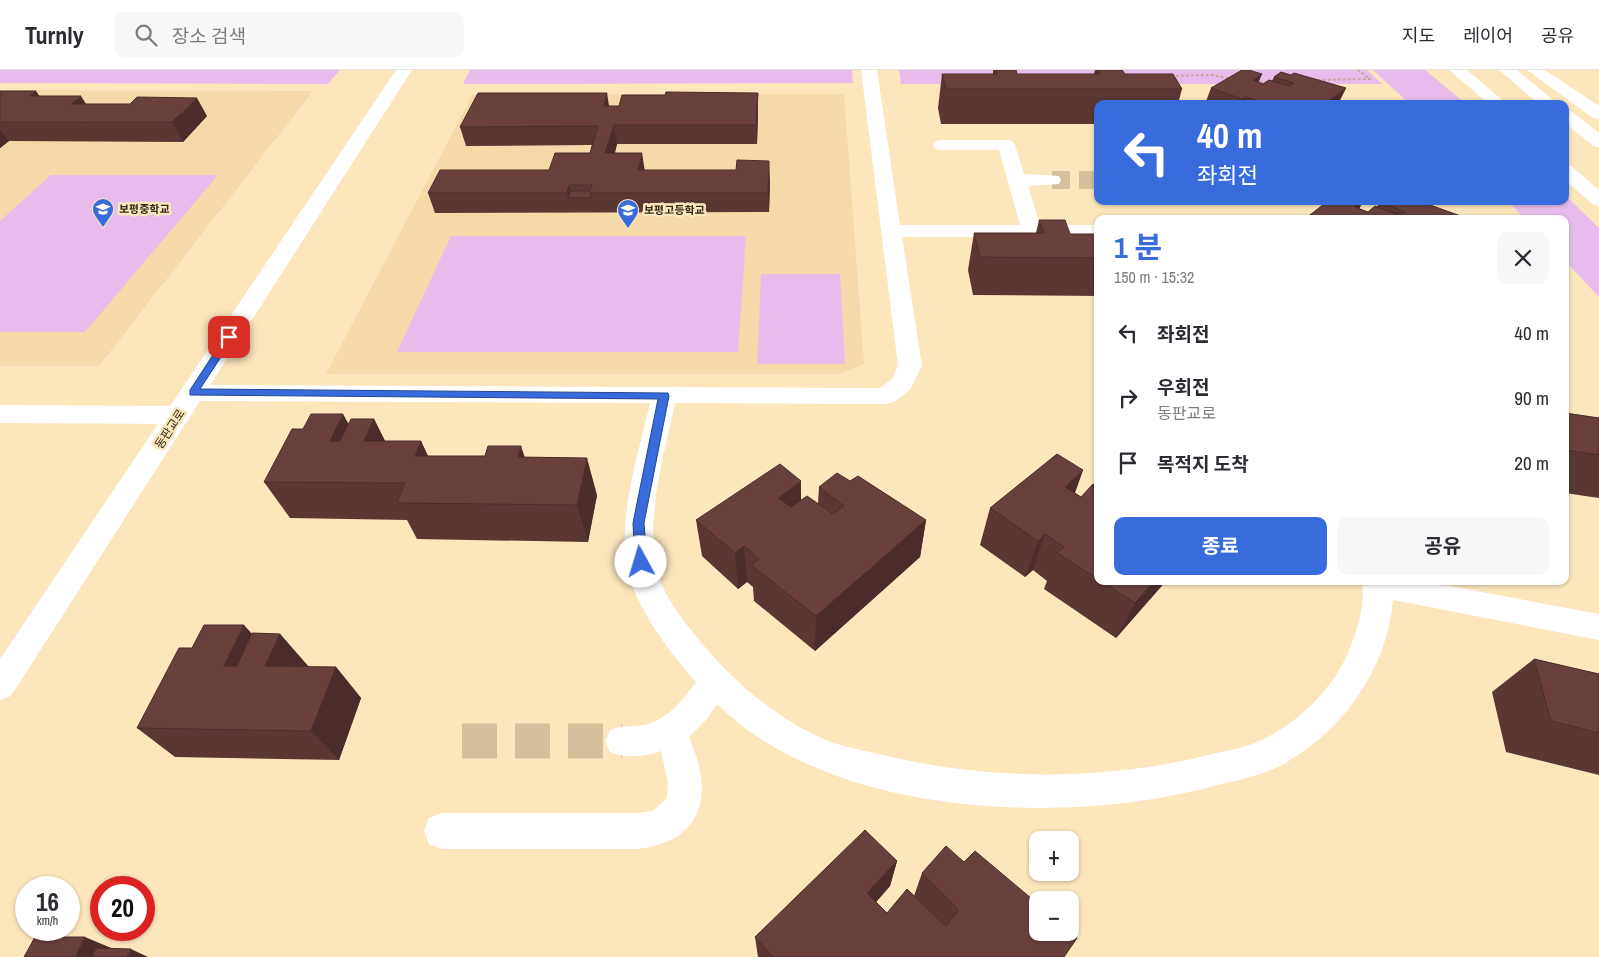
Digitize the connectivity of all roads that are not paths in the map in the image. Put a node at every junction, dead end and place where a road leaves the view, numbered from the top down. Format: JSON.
{"nodes":[{"id":1,"x":404,"y":70,"type":"edge"},
{"id":2,"x":869,"y":70,"type":"edge"},
{"id":3,"x":1457,"y":70,"type":"edge"},
{"id":4,"x":1507,"y":70,"type":"edge"},
{"id":5,"x":1535,"y":70,"type":"edge"},
{"id":6,"x":1560,"y":70,"type":"edge"},
{"id":7,"x":1478,"y":87,"type":"junction"},
{"id":8,"x":1578,"y":99,"type":"junction"},
{"id":9,"x":1491,"y":100,"type":"edge"},
{"id":10,"x":1494,"y":100,"type":"edge"},
{"id":11,"x":1545,"y":100,"type":"edge"},
{"id":12,"x":1599,"y":114,"type":"edge"},
{"id":13,"x":1569,"y":118,"type":"edge"},
{"id":14,"x":1599,"y":142,"type":"edge"},
{"id":15,"x":942,"y":146,"type":"dead end"},
{"id":16,"x":1569,"y":159,"type":"edge"},
{"id":17,"x":1569,"y":174,"type":"edge"},
{"id":18,"x":1017,"y":180,"type":"junction"},
{"id":19,"x":1052,"y":180,"type":"tunnel mouth"},
{"id":20,"x":1599,"y":184,"type":"edge"},
{"id":21,"x":1599,"y":200,"type":"edge"},
{"id":22,"x":892,"y":231,"type":"junction"},
{"id":23,"x":1032,"y":231,"type":"junction"},
{"id":24,"x":1094,"y":231,"type":"edge"},
{"id":25,"x":193,"y":393,"type":"junction"},
{"id":26,"x":664,"y":396,"type":"junction"},
{"id":27,"x":0,"y":414,"type":"edge"},
{"id":28,"x":179,"y":415,"type":"junction"},
{"id":29,"x":1378,"y":585,"type":"edge"},
{"id":30,"x":1388,"y":585,"type":"edge"},
{"id":31,"x":1599,"y":627,"type":"edge"},
{"id":32,"x":714,"y":680,"type":"junction"},
{"id":33,"x":0,"y":686,"type":"edge"},
{"id":34,"x":670,"y":732,"type":"junction"},
{"id":35,"x":622,"y":741,"type":"tunnel mouth"},
{"id":36,"x":442,"y":831,"type":"dead end"}],
"edges":[{"from":1,"to":25,"type":"main road","name":"동판교로"},
{"from":2,"to":22,"type":"main road"},
{"from":3,"to":7,"type":"main road"},
{"from":4,"to":11,"type":"main road"},
{"from":5,"to":8,"type":"main road"},
{"from":6,"to":8,"type":"main road"},
{"from":7,"to":9,"type":"main road"},
{"from":7,"to":10,"type":"main road"},
{"from":8,"to":12,"type":"main road"},
{"from":13,"to":14,"type":"main road"},
{"from":15,"to":18,"type":"main road"},
{"from":16,"to":20,"type":"main road"},
{"from":17,"to":21,"type":"main road"},
{"from":18,"to":19,"type":"main road"},
{"from":18,"to":23,"type":"main road"},
{"from":22,"to":23,"type":"main road"},
{"from":22,"to":26,"type":"main road"},
{"from":23,"to":24,"type":"main road"},
{"from":25,"to":26,"type":"main road"},
{"from":25,"to":28,"type":"main road","name":"동판교로"},
{"from":26,"to":32,"type":"main road"},
{"from":27,"to":28,"type":"main road"},
{"from":28,"to":33,"type":"main road","name":"동판교로"},
{"from":29,"to":32,"type":"main road"},
{"from":30,"to":31,"type":"main road"},
{"from":32,"to":34,"type":"main road"},
{"from":34,"to":35,"type":"main road"},
{"from":34,"to":36,"type":"main road"}]}
